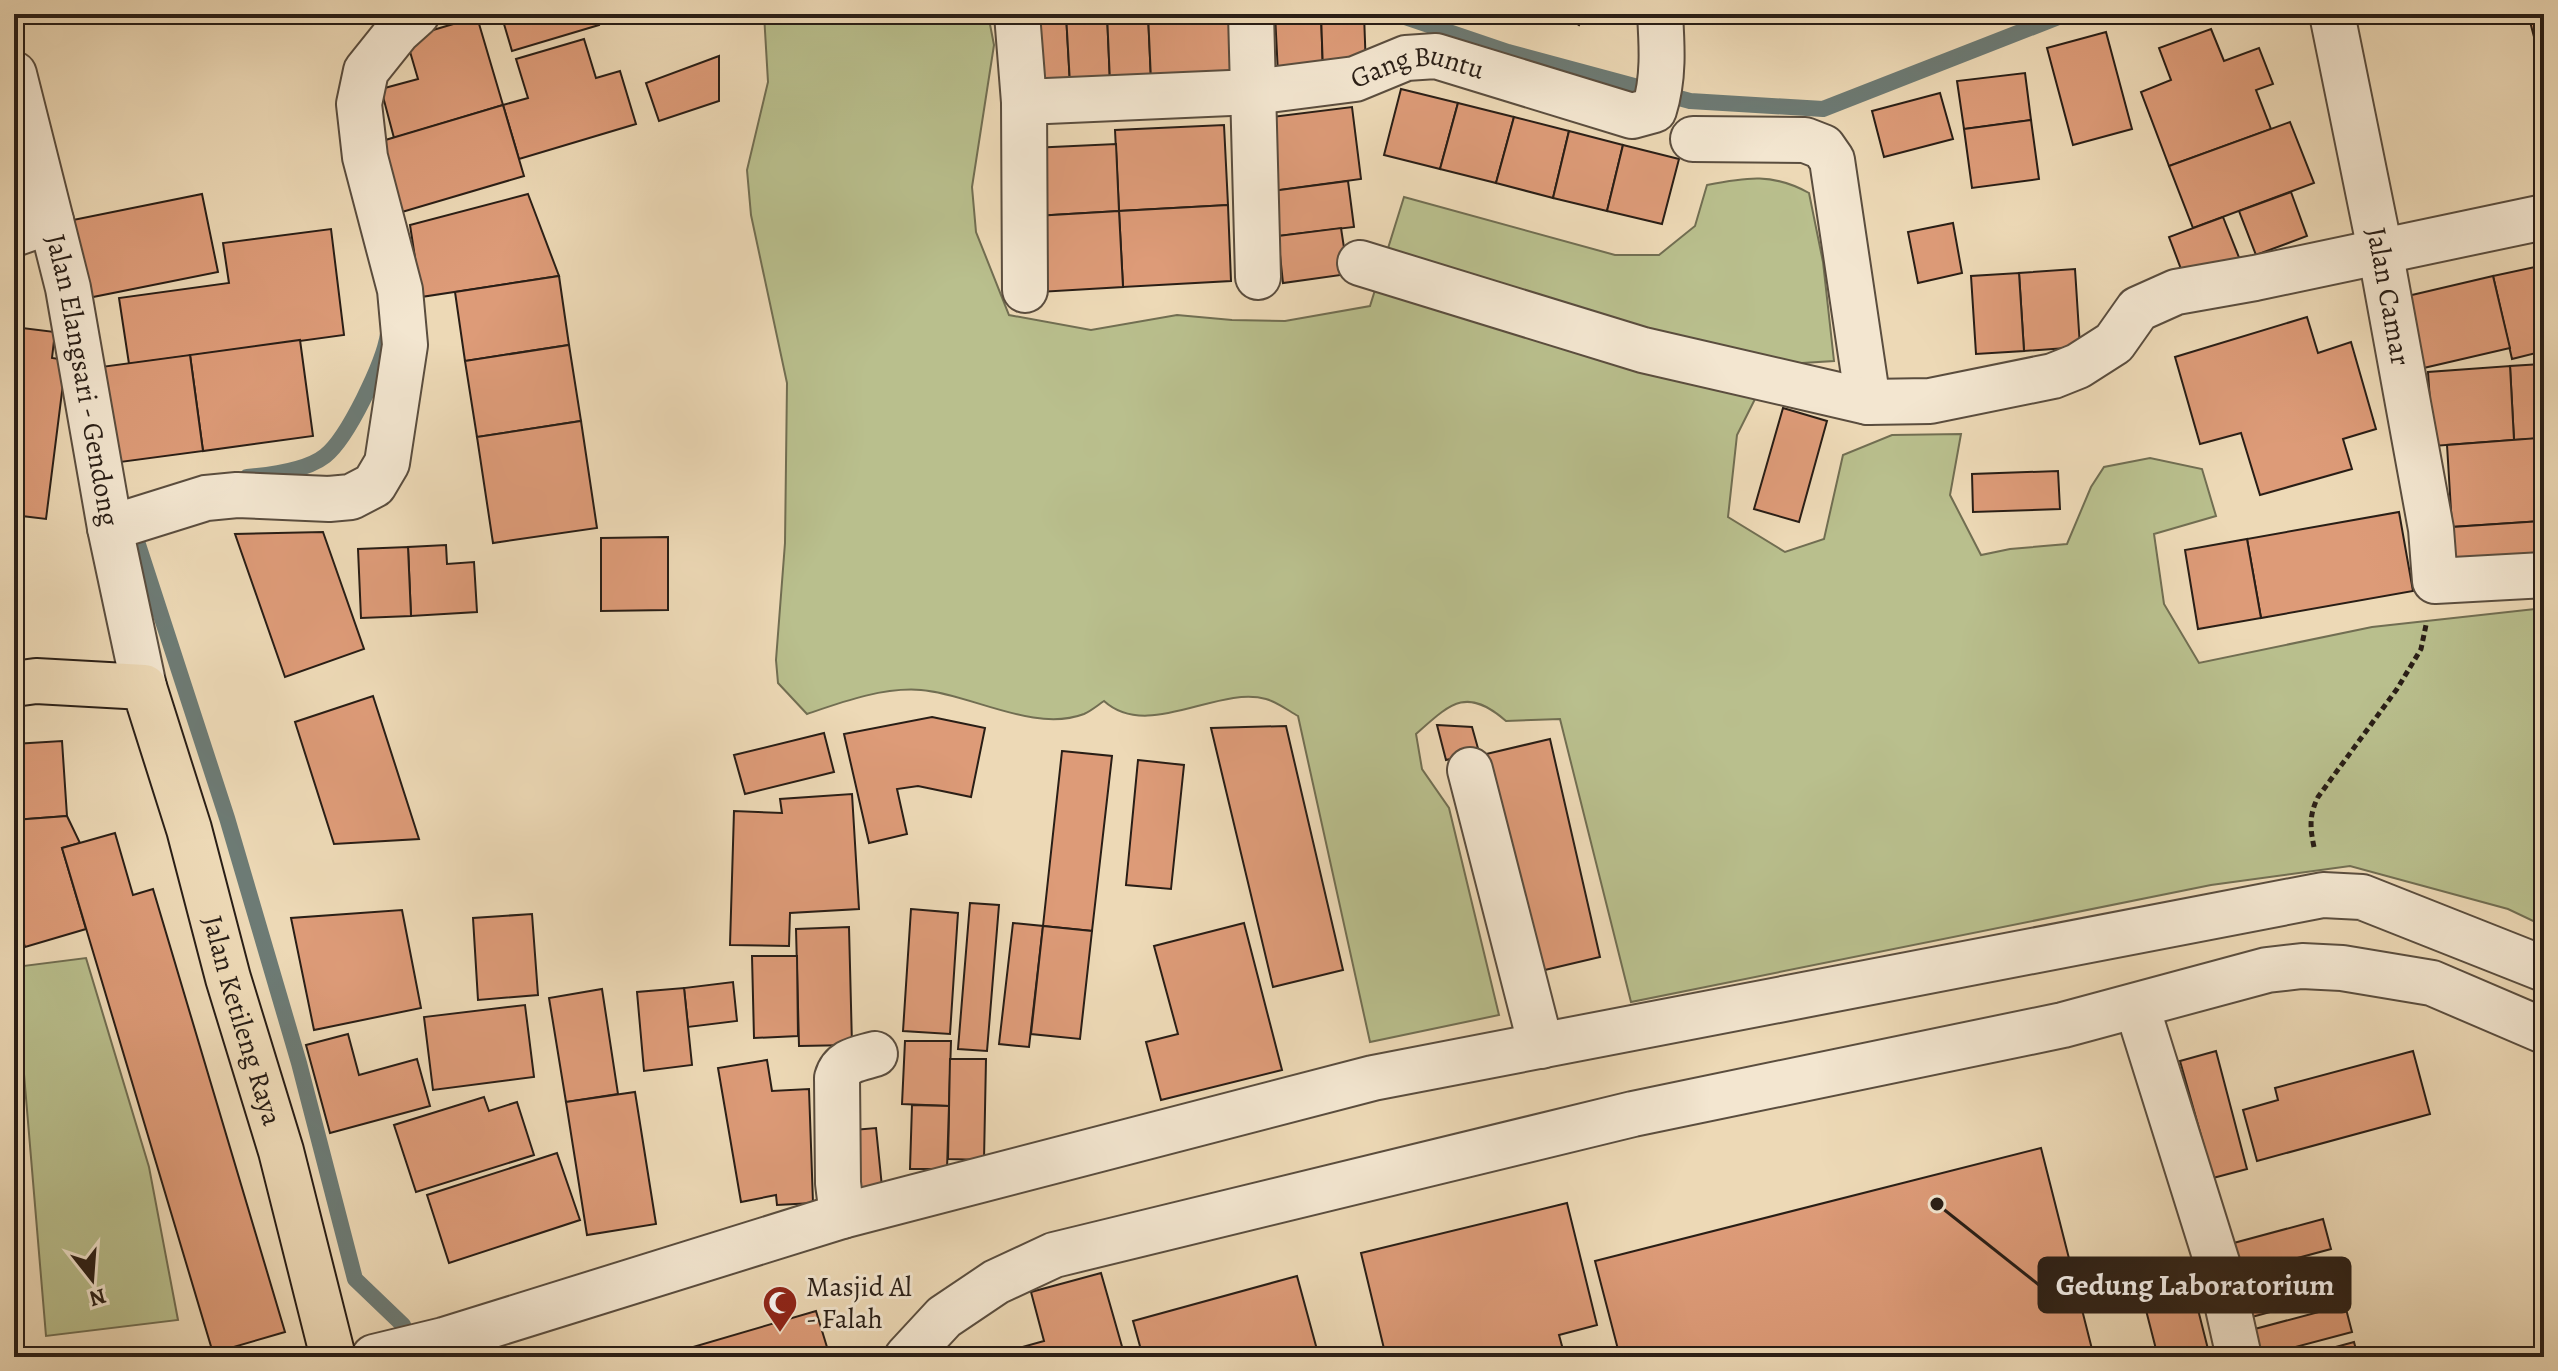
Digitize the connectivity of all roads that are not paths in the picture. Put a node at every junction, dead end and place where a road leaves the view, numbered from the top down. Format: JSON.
{"nodes":[{"id":1,"x":417,"y":14,"type":"edge"},
{"id":2,"x":1017,"y":14,"type":"edge"},
{"id":3,"x":1251,"y":14,"type":"edge"},
{"id":4,"x":1660,"y":14,"type":"edge"},
{"id":5,"x":2332,"y":14,"type":"edge"},
{"id":6,"x":14,"y":74,"type":"edge"},
{"id":7,"x":1253,"y":92,"type":"junction"},
{"id":8,"x":1024,"y":102,"type":"junction"},
{"id":9,"x":1693,"y":139,"type":"dead end"},
{"id":10,"x":2544,"y":217,"type":"edge"},
{"id":11,"x":32,"y":227,"type":"edge"},
{"id":12,"x":2380,"y":250,"type":"junction"},
{"id":13,"x":1360,"y":263,"type":"dead end"},
{"id":14,"x":1258,"y":277,"type":"dead end"},
{"id":15,"x":1025,"y":290,"type":"dead end"},
{"id":16,"x":1868,"y":402,"type":"junction"},
{"id":17,"x":124,"y":524,"type":"junction"},
{"id":18,"x":2544,"y":575,"type":"edge"},
{"id":19,"x":14,"y":684,"type":"edge"},
{"id":20,"x":144,"y":687,"type":"junction"},
{"id":21,"x":1470,"y":770,"type":"dead end"},
{"id":22,"x":2544,"y":969,"type":"edge"},
{"id":23,"x":2137,"y":1007,"type":"junction"},
{"id":24,"x":2544,"y":1031,"type":"edge"},
{"id":25,"x":1541,"y":1046,"type":"junction"},
{"id":26,"x":875,"y":1054,"type":"dead end"},
{"id":27,"x":842,"y":1216,"type":"junction"},
{"id":28,"x":333,"y":1357,"type":"edge"},
{"id":29,"x":374,"y":1357,"type":"edge"},
{"id":30,"x":907,"y":1357,"type":"edge"},
{"id":31,"x":2239,"y":1357,"type":"edge"}],
"edges":[{"from":1,"to":17,"type":"street"},
{"from":2,"to":8,"type":"street"},
{"from":3,"to":7,"type":"street"},
{"from":4,"to":7,"type":"street","name":"Gang Buntu"},
{"from":5,"to":12,"type":"street","name":"Jalan Camar"},
{"from":6,"to":11,"type":"street","name":"Jalan Elangsari - Gendong"},
{"from":7,"to":8,"type":"street","name":"Gang Buntu"},
{"from":7,"to":14,"type":"street"},
{"from":8,"to":15,"type":"street"},
{"from":9,"to":16,"type":"street"},
{"from":10,"to":12,"type":"street"},
{"from":11,"to":17,"type":"street","name":"Jalan Elangsari - Gendong"},
{"from":12,"to":16,"type":"street"},
{"from":12,"to":18,"type":"street","name":"Jalan Camar"},
{"from":13,"to":16,"type":"street"},
{"from":17,"to":20,"type":"street","name":"Jalan Elangsari - Gendong"},
{"from":19,"to":20,"type":"main road"},
{"from":20,"to":28,"type":"main road","name":"Jalan Ketileng Raya"},
{"from":21,"to":25,"type":"street"},
{"from":22,"to":25,"type":"street"},
{"from":23,"to":24,"type":"street"},
{"from":23,"to":30,"type":"street"},
{"from":23,"to":31,"type":"street"},
{"from":25,"to":27,"type":"street"},
{"from":26,"to":27,"type":"street"},
{"from":27,"to":29,"type":"street"}]}
